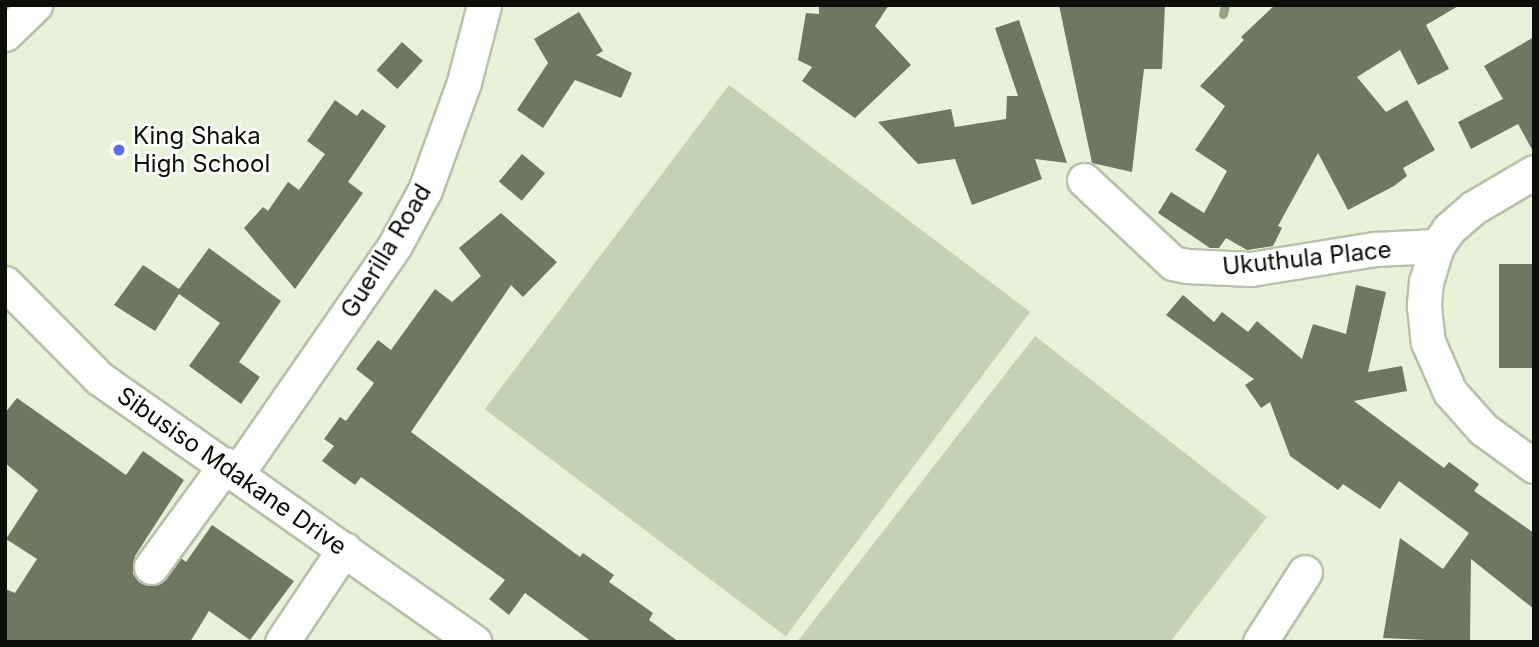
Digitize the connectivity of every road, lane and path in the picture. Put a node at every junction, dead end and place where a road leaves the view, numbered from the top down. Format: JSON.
{"nodes":[{"id":1,"x":35,"y":5,"type":"edge"},
{"id":2,"x":484,"y":5,"type":"edge"},
{"id":3,"x":5,"y":34,"type":"edge"},
{"id":4,"x":1534,"y":172,"type":"edge"},
{"id":5,"x":1084,"y":180,"type":"dead end"},
{"id":6,"x":1437,"y":246,"type":"junction"},
{"id":7,"x":5,"y":282,"type":"edge"},
{"id":8,"x":1534,"y":466,"type":"edge"},
{"id":9,"x":232,"y":468,"type":"junction"},
{"id":10,"x":344,"y":549,"type":"junction"},
{"id":11,"x":151,"y":567,"type":"dead end"},
{"id":12,"x":1305,"y":572,"type":"dead end"},
{"id":13,"x":282,"y":642,"type":"edge"},
{"id":14,"x":474,"y":642,"type":"edge"},
{"id":15,"x":1260,"y":642,"type":"edge"}],
"edges":[{"from":1,"to":3,"type":"street"},
{"from":2,"to":9,"type":"street","name":"Guerilla Road"},
{"from":4,"to":6,"type":"street"},
{"from":5,"to":6,"type":"street","name":"Ukuthula Place"},
{"from":6,"to":8,"type":"street"},
{"from":7,"to":9,"type":"street","name":"Sibusiso Mdakane Drive"},
{"from":9,"to":10,"type":"street","name":"Sibusiso Mdakane Drive"},
{"from":9,"to":11,"type":"street","name":"Guerilla Road"},
{"from":10,"to":13,"type":"street"},
{"from":10,"to":14,"type":"street","name":"Sibusiso Mdakane Drive"},
{"from":12,"to":15,"type":"street"}]}
